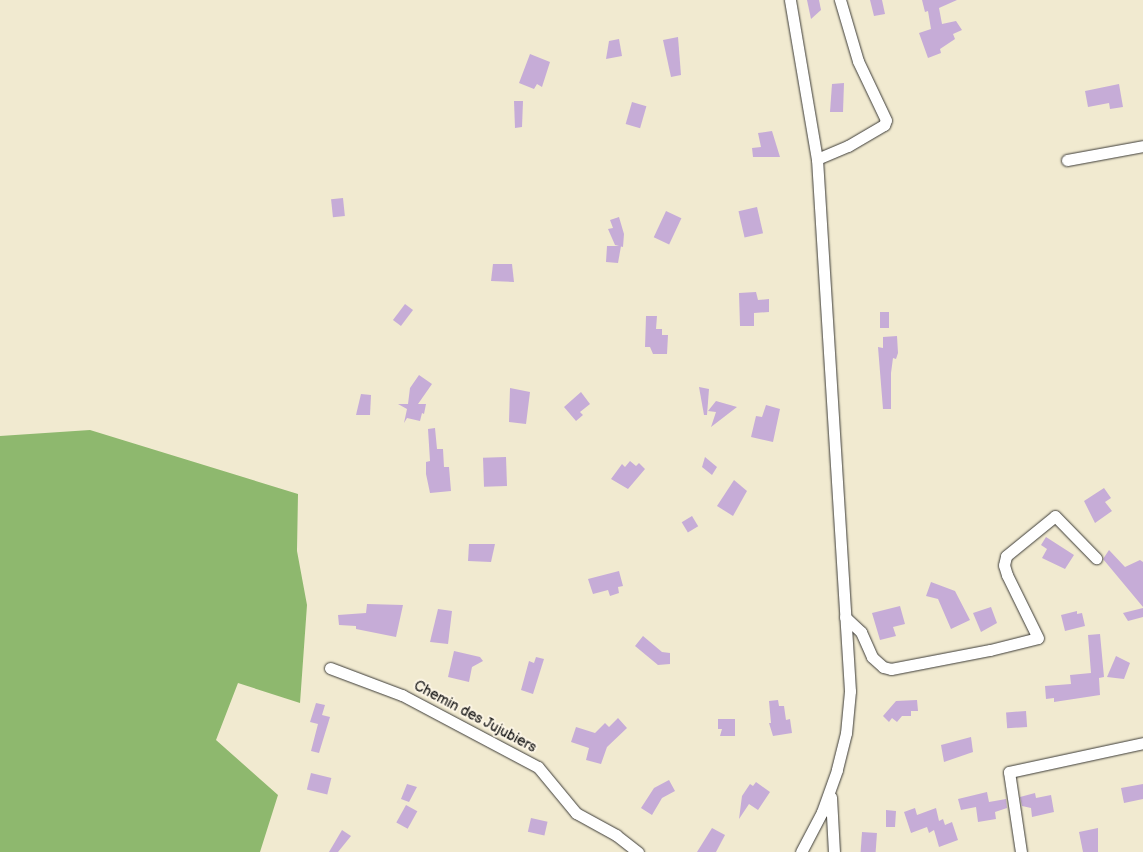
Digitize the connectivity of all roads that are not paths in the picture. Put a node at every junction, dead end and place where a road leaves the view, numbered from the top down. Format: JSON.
{"nodes":[{"id":1,"x":790,"y":0,"type":"edge"},
{"id":2,"x":840,"y":0,"type":"edge"},
{"id":3,"x":1143,"y":146,"type":"edge"},
{"id":4,"x":817,"y":159,"type":"junction"},
{"id":5,"x":1067,"y":160,"type":"dead end"},
{"id":6,"x":1096,"y":558,"type":"dead end"},
{"id":7,"x":845,"y":617,"type":"junction"},
{"id":8,"x":330,"y":668,"type":"dead end"},
{"id":9,"x":1143,"y":743,"type":"edge"},
{"id":10,"x":830,"y":792,"type":"junction"},
{"id":11,"x":638,"y":852,"type":"edge"},
{"id":12,"x":801,"y":852,"type":"edge"},
{"id":13,"x":834,"y":852,"type":"edge"},
{"id":14,"x":1022,"y":852,"type":"edge"}],
"edges":[{"from":1,"to":4,"type":"street"},
{"from":2,"to":4,"type":"street"},
{"from":3,"to":5,"type":"street"},
{"from":4,"to":7,"type":"street"},
{"from":6,"to":7,"type":"street"},
{"from":7,"to":10,"type":"street"},
{"from":8,"to":11,"type":"street","name":"Chemin des Jujubiers"},
{"from":9,"to":14,"type":"street"},
{"from":10,"to":12,"type":"street"},
{"from":10,"to":13,"type":"street"}]}
